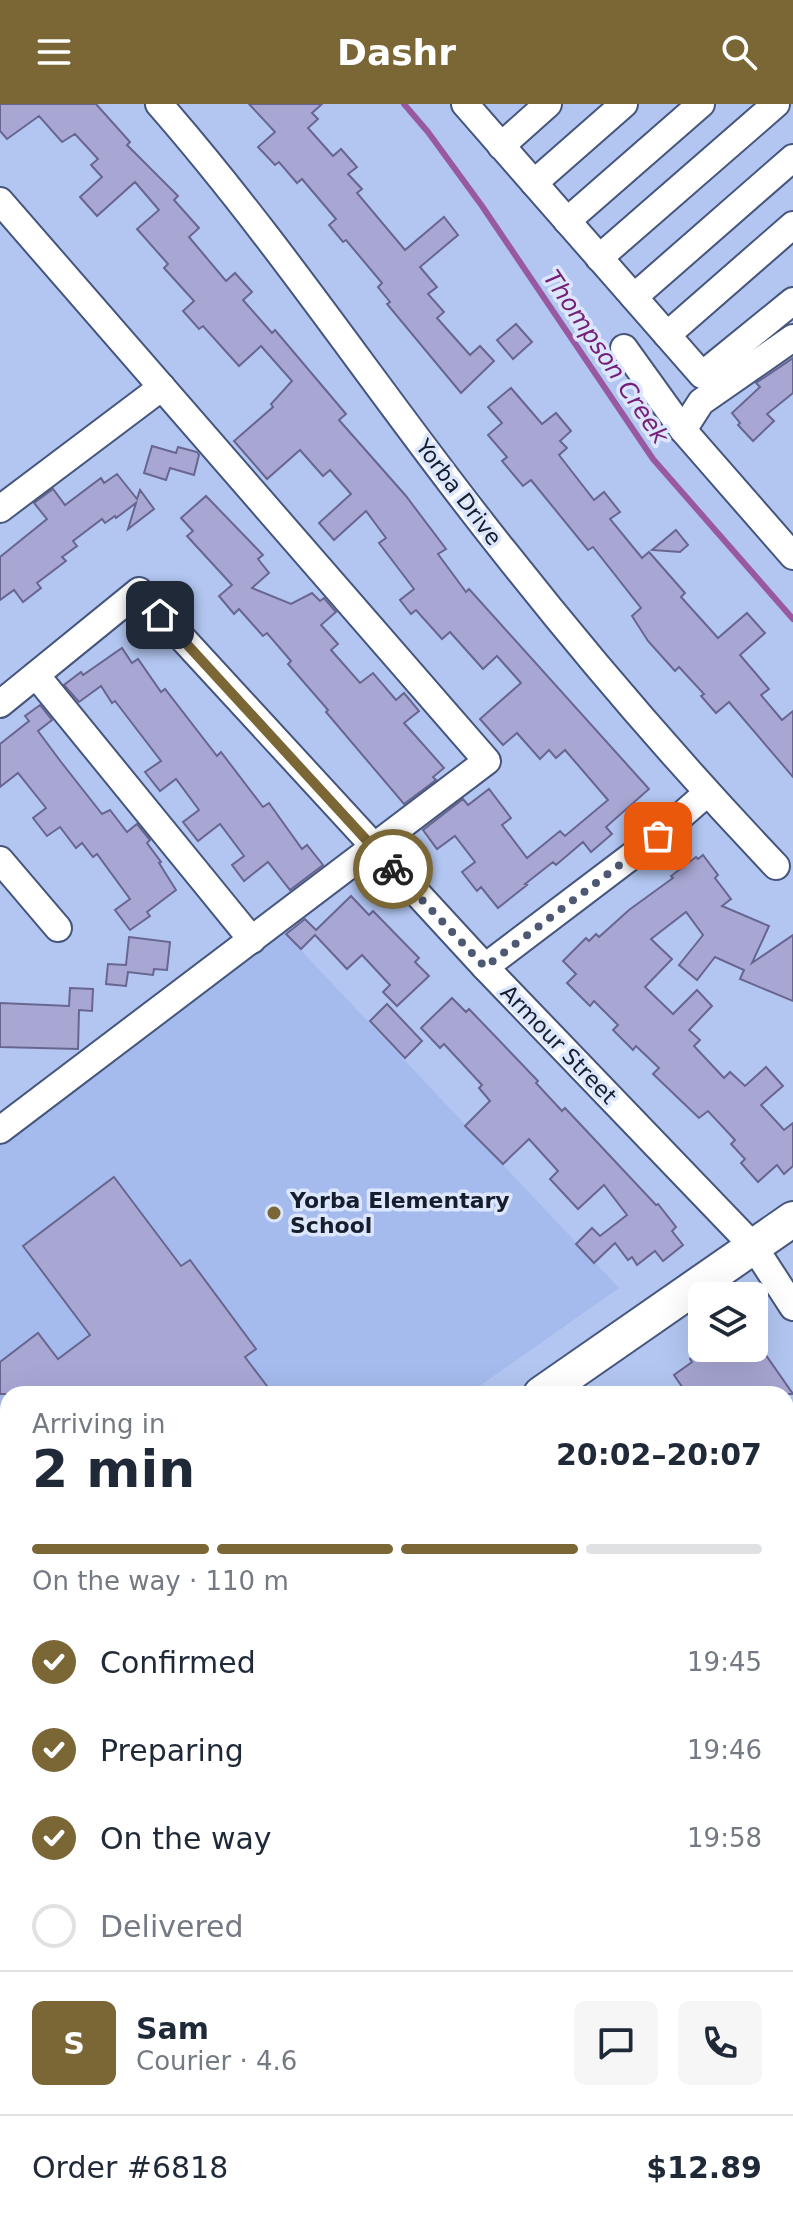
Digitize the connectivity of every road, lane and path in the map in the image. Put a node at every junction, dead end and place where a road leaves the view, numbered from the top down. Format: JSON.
{"nodes":[{"id":1,"x":159,"y":104,"type":"edge"},
{"id":2,"x":548,"y":104,"type":"edge"},
{"id":3,"x":624,"y":104,"type":"edge"},
{"id":4,"x":701,"y":104,"type":"edge"},
{"id":5,"x":776,"y":104,"type":"edge"},
{"id":6,"x":468,"y":105,"type":"edge"},
{"id":7,"x":501,"y":146,"type":"junction"},
{"id":8,"x":793,"y":158,"type":"edge"},
{"id":9,"x":534,"y":183,"type":"junction"},
{"id":10,"x":0,"y":201,"type":"edge"},
{"id":11,"x":567,"y":221,"type":"junction"},
{"id":12,"x":793,"y":225,"type":"edge"},
{"id":13,"x":599,"y":258,"type":"junction"},
{"id":14,"x":634,"y":297,"type":"junction"},
{"id":15,"x":793,"y":301,"type":"edge"},
{"id":16,"x":667,"y":335,"type":"junction"},
{"id":17,"x":793,"y":338,"type":"edge"},
{"id":18,"x":624,"y":348,"type":"dead end"},
{"id":19,"x":162,"y":387,"type":"junction"},
{"id":20,"x":683,"y":430,"type":"junction"},
{"id":21,"x":0,"y":509,"type":"edge"},
{"id":22,"x":793,"y":556,"type":"edge"},
{"id":23,"x":36,"y":675,"type":"junction"},
{"id":24,"x":0,"y":704,"type":"edge"},
{"id":25,"x":707,"y":793,"type":"junction"},
{"id":26,"x":374,"y":848,"type":"junction"},
{"id":27,"x":0,"y":860,"type":"edge"},
{"id":28,"x":776,"y":866,"type":"dead end"},
{"id":29,"x":58,"y":928,"type":"dead end"},
{"id":30,"x":252,"y":940,"type":"junction"},
{"id":31,"x":485,"y":967,"type":"junction"},
{"id":32,"x":5,"y":1115,"type":"edge"},
{"id":33,"x":793,"y":1219,"type":"edge"},
{"id":34,"x":754,"y":1247,"type":"junction"},
{"id":35,"x":793,"y":1307,"type":"edge"},
{"id":36,"x":553,"y":1386,"type":"edge"}],
"edges":[{"from":1,"to":25,"type":"street","name":"Yorba Drive"},
{"from":2,"to":7,"type":"street"},
{"from":3,"to":9,"type":"street"},
{"from":4,"to":11,"type":"street"},
{"from":5,"to":13,"type":"street"},
{"from":6,"to":7,"type":"street"},
{"from":7,"to":9,"type":"street"},
{"from":8,"to":14,"type":"street"},
{"from":9,"to":11,"type":"street"},
{"from":10,"to":19,"type":"street"},
{"from":11,"to":13,"type":"street"},
{"from":12,"to":16,"type":"street"},
{"from":13,"to":14,"type":"street"},
{"from":14,"to":16,"type":"street"},
{"from":15,"to":16,"type":"street"},
{"from":17,"to":20,"type":"street"},
{"from":18,"to":20,"type":"street"},
{"from":19,"to":21,"type":"street"},
{"from":19,"to":26,"type":"street"},
{"from":20,"to":22,"type":"street"},
{"from":23,"to":24,"type":"street"},
{"from":23,"to":26,"type":"street","name":"Armour Street"},
{"from":23,"to":30,"type":"street"},
{"from":25,"to":28,"type":"street","name":"Yorba Drive"},
{"from":25,"to":31,"type":"street"},
{"from":26,"to":30,"type":"street"},
{"from":26,"to":31,"type":"street","name":"Armour Street"},
{"from":27,"to":29,"type":"street"},
{"from":30,"to":32,"type":"street"},
{"from":31,"to":34,"type":"street","name":"Armour Street"},
{"from":33,"to":34,"type":"main road"},
{"from":34,"to":35,"type":"street","name":"Armour Street"},
{"from":34,"to":36,"type":"main road"}]}
